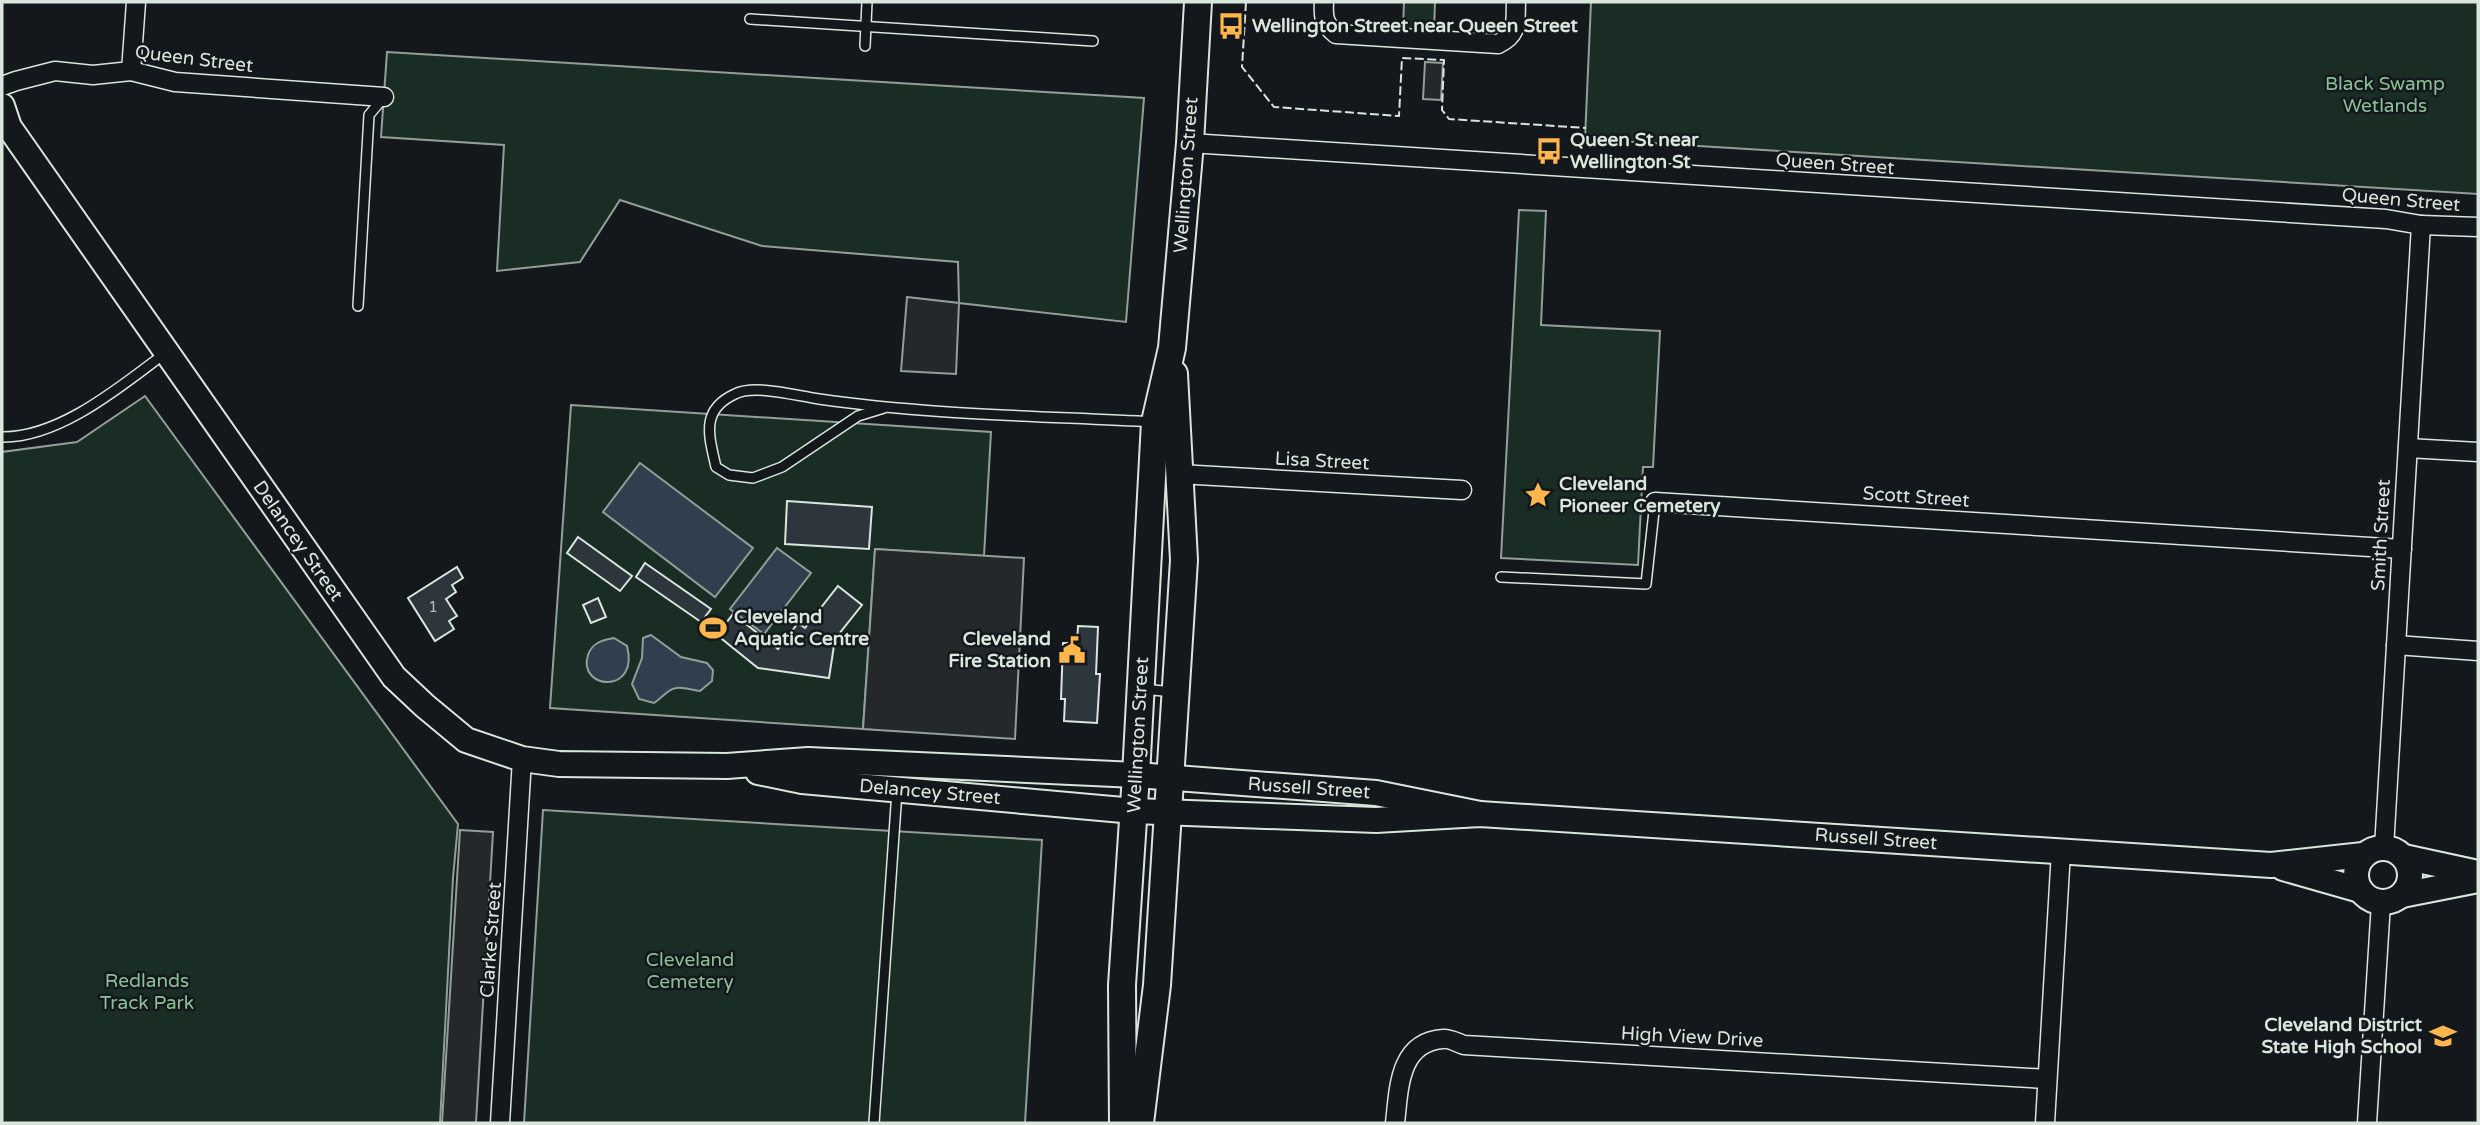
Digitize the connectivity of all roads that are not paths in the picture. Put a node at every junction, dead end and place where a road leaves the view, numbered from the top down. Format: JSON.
{"nodes":[{"id":1,"x":136,"y":2,"type":"edge"},
{"id":2,"x":867,"y":2,"type":"edge"},
{"id":3,"x":1198,"y":2,"type":"edge"},
{"id":4,"x":1324,"y":2,"type":"edge"},
{"id":5,"x":1516,"y":2,"type":"edge"},
{"id":6,"x":750,"y":19,"type":"dead end"},
{"id":7,"x":865,"y":26,"type":"junction"},
{"id":8,"x":1093,"y":41,"type":"dead end"},
{"id":9,"x":865,"y":46,"type":"dead end"},
{"id":10,"x":131,"y":71,"type":"junction"},
{"id":11,"x":2,"y":86,"type":"edge"},
{"id":12,"x":384,"y":97,"type":"joint"},
{"id":13,"x":2,"y":106,"type":"edge"},
{"id":14,"x":1189,"y":143,"type":"junction"},
{"id":15,"x":2421,"y":225,"type":"junction"},
{"id":16,"x":2478,"y":227,"type":"edge"},
{"id":17,"x":358,"y":306,"type":"dead end"},
{"id":18,"x":1172,"y":348,"type":"junction"},
{"id":19,"x":165,"y":352,"type":"junction"},
{"id":20,"x":884,"y":408,"type":"junction"},
{"id":21,"x":1155,"y":422,"type":"junction"},
{"id":22,"x":2,"y":437,"type":"edge"},
{"id":23,"x":2408,"y":448,"type":"junction"},
{"id":24,"x":2478,"y":452,"type":"edge"},
{"id":25,"x":1179,"y":474,"type":"junction"},
{"id":26,"x":1462,"y":490,"type":"dead end"},
{"id":27,"x":1655,"y":502,"type":"joint"},
{"id":28,"x":2402,"y":549,"type":"junction"},
{"id":29,"x":1501,"y":577,"type":"dead end"},
{"id":30,"x":2396,"y":645,"type":"junction"},
{"id":31,"x":2478,"y":651,"type":"edge"},
{"id":32,"x":1140,"y":689,"type":"junction"},
{"id":33,"x":1174,"y":692,"type":"junction"},
{"id":34,"x":522,"y":759,"type":"junction"},
{"id":35,"x":898,"y":765,"type":"junction"},
{"id":36,"x":727,"y":766,"type":"junction"},
{"id":37,"x":941,"y":767,"type":"junction"},
{"id":38,"x":1136,"y":775,"type":"junction"},
{"id":39,"x":1168,"y":779,"type":"junction"},
{"id":40,"x":897,"y":789,"type":"junction"},
{"id":41,"x":939,"y":793,"type":"junction"},
{"id":42,"x":1133,"y":811,"type":"junction"},
{"id":43,"x":1166,"y":813,"type":"junction"},
{"id":44,"x":1480,"y":814,"type":"junction"},
{"id":45,"x":2061,"y":851,"type":"junction"},
{"id":46,"x":2384,"y":853,"type":"junction"},
{"id":47,"x":2271,"y":864,"type":"junction"},
{"id":48,"x":2478,"y":873,"type":"edge"},
{"id":49,"x":2478,"y":880,"type":"edge"},
{"id":50,"x":2381,"y":896,"type":"junction"},
{"id":51,"x":2047,"y":1079,"type":"junction"},
{"id":52,"x":500,"y":1123,"type":"edge"},
{"id":53,"x":874,"y":1123,"type":"edge"},
{"id":54,"x":1123,"y":1123,"type":"edge"},
{"id":55,"x":1140,"y":1123,"type":"edge"},
{"id":56,"x":1395,"y":1123,"type":"edge"},
{"id":57,"x":2045,"y":1123,"type":"edge"},
{"id":58,"x":2367,"y":1123,"type":"edge"}],
"edges":[{"from":1,"to":10,"type":"street"},
{"from":2,"to":7,"type":"lane"},
{"from":3,"to":14,"type":"main road","name":"Wellington Street"},
{"from":4,"to":5,"type":"street"},
{"from":6,"to":7,"type":"lane"},
{"from":7,"to":8,"type":"lane"},
{"from":7,"to":9,"type":"lane"},
{"from":10,"to":11,"type":"street","name":"Queen Street"},
{"from":10,"to":12,"type":"street","name":"Queen Street"},
{"from":12,"to":17,"type":"lane"},
{"from":13,"to":19,"type":"main road","name":"Delancey Street"},
{"from":14,"to":15,"type":"street","name":"Queen Street"},
{"from":14,"to":18,"type":"main road","name":"Wellington Street"},
{"from":15,"to":16,"type":"street","name":"Queen Street"},
{"from":15,"to":23,"type":"street","name":"Smith Street"},
{"from":18,"to":21,"type":"main road","name":"Wellington Street"},
{"from":18,"to":25,"type":"main road","name":"Wellington Street"},
{"from":19,"to":22,"type":"lane"},
{"from":19,"to":34,"type":"main road","name":"Delancey Street"},
{"from":20,"to":20,"type":"lane"},
{"from":20,"to":21,"type":"lane"},
{"from":21,"to":32,"type":"main road","name":"Wellington Street"},
{"from":23,"to":24,"type":"street"},
{"from":23,"to":28,"type":"street","name":"Smith Street"},
{"from":25,"to":26,"type":"street","name":"Lisa Street"},
{"from":25,"to":33,"type":"main road","name":"Wellington Street"},
{"from":27,"to":28,"type":"street","name":"Scott Street"},
{"from":27,"to":29,"type":"lane","name":"Scott Street"},
{"from":28,"to":30,"type":"street","name":"Smith Street"},
{"from":30,"to":31,"type":"street"},
{"from":30,"to":46,"type":"street","name":"Smith Street"},
{"from":32,"to":33,"type":"lane"},
{"from":32,"to":38,"type":"main road","name":"Wellington Street"},
{"from":33,"to":39,"type":"main road","name":"Wellington Street"},
{"from":34,"to":36,"type":"main road","name":"Delancey Street"},
{"from":34,"to":52,"type":"street","name":"Clarke Street"},
{"from":35,"to":36,"type":"main road","name":"Delancey Street"},
{"from":35,"to":37,"type":"main road","name":"Delancey Street"},
{"from":35,"to":40,"type":"lane"},
{"from":36,"to":40,"type":"main road","name":"Delancey Street"},
{"from":37,"to":38,"type":"main road","name":"Delancey Street"},
{"from":37,"to":41,"type":"lane"},
{"from":38,"to":39,"type":"main road","name":"Russell Street"},
{"from":38,"to":42,"type":"main road","name":"Wellington Street"},
{"from":39,"to":43,"type":"main road","name":"Wellington Street"},
{"from":39,"to":44,"type":"main road","name":"Russell Street"},
{"from":40,"to":41,"type":"main road","name":"Delancey Street"},
{"from":40,"to":53,"type":"lane"},
{"from":41,"to":42,"type":"main road","name":"Delancey Street"},
{"from":42,"to":43,"type":"main road","name":"Russell Street"},
{"from":42,"to":54,"type":"main road","name":"Wellington Street"},
{"from":43,"to":44,"type":"main road","name":"Russell Street"},
{"from":43,"to":55,"type":"main road","name":"Wellington Street"},
{"from":44,"to":45,"type":"main road","name":"Russell Street"},
{"from":45,"to":47,"type":"main road","name":"Russell Street"},
{"from":45,"to":51,"type":"street"},
{"from":46,"to":47,"type":"main road","name":"Russell Street"},
{"from":46,"to":48,"type":"main road","name":"Russell Street"},
{"from":46,"to":50,"type":"main road"},
{"from":46,"to":50,"type":"main road"},
{"from":47,"to":50,"type":"main road","name":"Russell Street"},
{"from":49,"to":50,"type":"main road","name":"Russell Street"},
{"from":50,"to":58,"type":"street"},
{"from":51,"to":56,"type":"street","name":"High View Drive"},
{"from":51,"to":57,"type":"street"}]}
